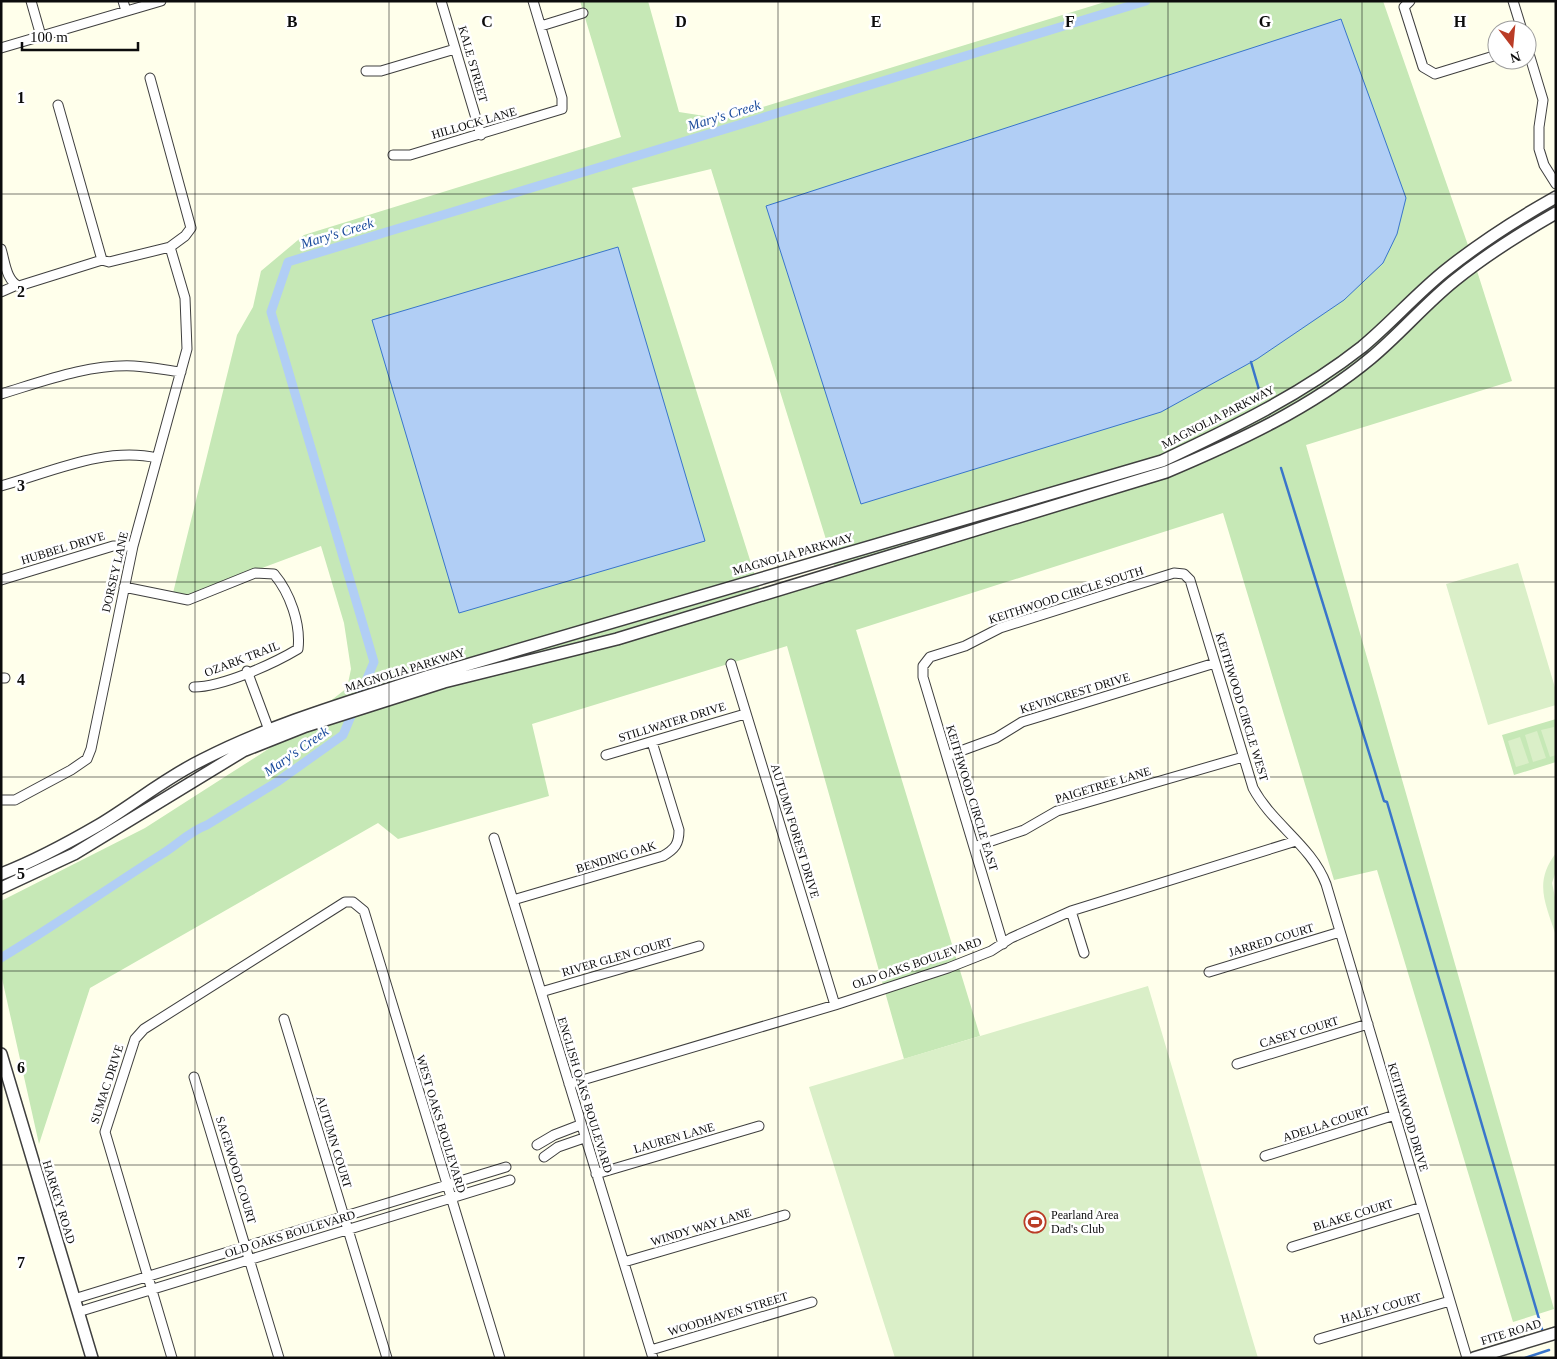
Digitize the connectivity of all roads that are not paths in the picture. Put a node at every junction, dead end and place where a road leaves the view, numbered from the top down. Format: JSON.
{"nodes":[{"id":1,"x":31,"y":1,"type":"edge"},
{"id":2,"x":123,"y":1,"type":"edge"},
{"id":3,"x":161,"y":1,"type":"edge"},
{"id":4,"x":441,"y":1,"type":"edge"},
{"id":5,"x":533,"y":1,"type":"edge"},
{"id":6,"x":1410,"y":1,"type":"edge"},
{"id":7,"x":1513,"y":1,"type":"edge"},
{"id":8,"x":126,"y":11,"type":"junction"},
{"id":9,"x":583,"y":13,"type":"dead end"},
{"id":10,"x":1519,"y":20,"type":"edge"},
{"id":11,"x":541,"y":26,"type":"junction"},
{"id":12,"x":41,"y":36,"type":"junction"},
{"id":13,"x":1,"y":48,"type":"edge"},
{"id":14,"x":455,"y":49,"type":"junction"},
{"id":15,"x":1487,"y":58,"type":"edge"},
{"id":16,"x":1534,"y":70,"type":"edge"},
{"id":17,"x":366,"y":71,"type":"dead end"},
{"id":18,"x":150,"y":78,"type":"dead end"},
{"id":19,"x":58,"y":105,"type":"dead end"},
{"id":20,"x":480,"y":135,"type":"junction"},
{"id":21,"x":392,"y":155,"type":"dead end"},
{"id":22,"x":1556,"y":184,"type":"edge"},
{"id":23,"x":1556,"y":196,"type":"edge"},
{"id":24,"x":1556,"y":213,"type":"edge"},
{"id":25,"x":170,"y":247,"type":"junction"},
{"id":26,"x":1,"y":249,"type":"edge"},
{"id":27,"x":102,"y":260,"type":"junction"},
{"id":28,"x":17,"y":285,"type":"junction"},
{"id":29,"x":1,"y":292,"type":"edge"},
{"id":30,"x":181,"y":372,"type":"junction"},
{"id":31,"x":1325,"y":373,"type":"junction"},
{"id":32,"x":1333,"y":384,"type":"junction"},
{"id":33,"x":1,"y":394,"type":"edge"},
{"id":34,"x":1175,"y":454,"type":"junction"},
{"id":35,"x":157,"y":458,"type":"junction"},
{"id":36,"x":1180,"y":466,"type":"junction"},
{"id":37,"x":1,"y":486,"type":"edge"},
{"id":38,"x":133,"y":546,"type":"junction"},
{"id":39,"x":849,"y":552,"type":"junction"},
{"id":40,"x":854,"y":567,"type":"junction"},
{"id":41,"x":1186,"y":575,"type":"joint"},
{"id":42,"x":1,"y":580,"type":"edge"},
{"id":43,"x":124,"y":587,"type":"junction"},
{"id":44,"x":709,"y":593,"type":"junction"},
{"id":45,"x":714,"y":610,"type":"junction"},
{"id":46,"x":927,"y":660,"type":"joint"},
{"id":47,"x":1215,"y":663,"type":"junction"},
{"id":48,"x":731,"y":664,"type":"dead end"},
{"id":49,"x":247,"y":671,"type":"junction"},
{"id":50,"x":194,"y":687,"type":"dead end"},
{"id":51,"x":412,"y":687,"type":"junction"},
{"id":52,"x":746,"y":714,"type":"junction"},
{"id":53,"x":321,"y":716,"type":"junction"},
{"id":54,"x":269,"y":730,"type":"junction"},
{"id":55,"x":652,"y":742,"type":"junction"},
{"id":56,"x":606,"y":755,"type":"dead end"},
{"id":57,"x":947,"y":756,"type":"junction"},
{"id":58,"x":1243,"y":757,"type":"junction"},
{"id":59,"x":1,"y":800,"type":"edge"},
{"id":60,"x":494,"y":838,"type":"dead end"},
{"id":61,"x":1296,"y":840,"type":"junction"},
{"id":62,"x":974,"y":847,"type":"junction"},
{"id":63,"x":1,"y":874,"type":"edge"},
{"id":64,"x":1326,"y":884,"type":"joint"},
{"id":65,"x":1,"y":888,"type":"edge"},
{"id":66,"x":514,"y":900,"type":"junction"},
{"id":67,"x":354,"y":902,"type":"joint"},
{"id":68,"x":1071,"y":911,"type":"junction"},
{"id":69,"x":1340,"y":932,"type":"junction"},
{"id":70,"x":1003,"y":944,"type":"junction"},
{"id":71,"x":699,"y":946,"type":"dead end"},
{"id":72,"x":1084,"y":953,"type":"dead end"},
{"id":73,"x":1209,"y":972,"type":"dead end"},
{"id":74,"x":541,"y":992,"type":"junction"},
{"id":75,"x":835,"y":1005,"type":"junction"},
{"id":76,"x":284,"y":1019,"type":"dead end"},
{"id":77,"x":1368,"y":1024,"type":"junction"},
{"id":78,"x":1,"y":1054,"type":"edge"},
{"id":79,"x":1237,"y":1064,"type":"dead end"},
{"id":80,"x":194,"y":1076,"type":"dead end"},
{"id":81,"x":568,"y":1084,"type":"junction"},
{"id":82,"x":1395,"y":1115,"type":"junction"},
{"id":83,"x":580,"y":1125,"type":"junction"},
{"id":84,"x":759,"y":1126,"type":"dead end"},
{"id":85,"x":584,"y":1138,"type":"junction"},
{"id":86,"x":537,"y":1145,"type":"dead end"},
{"id":87,"x":1265,"y":1156,"type":"dead end"},
{"id":88,"x":544,"y":1157,"type":"dead end"},
{"id":89,"x":506,"y":1167,"type":"dead end"},
{"id":90,"x":596,"y":1174,"type":"junction"},
{"id":91,"x":510,"y":1180,"type":"dead end"},
{"id":92,"x":447,"y":1185,"type":"junction"},
{"id":93,"x":451,"y":1200,"type":"junction"},
{"id":94,"x":1422,"y":1207,"type":"junction"},
{"id":95,"x":785,"y":1215,"type":"dead end"},
{"id":96,"x":343,"y":1217,"type":"junction"},
{"id":97,"x":347,"y":1230,"type":"junction"},
{"id":98,"x":246,"y":1247,"type":"junction"},
{"id":99,"x":1292,"y":1247,"type":"dead end"},
{"id":100,"x":250,"y":1260,"type":"junction"},
{"id":101,"x":624,"y":1262,"type":"junction"},
{"id":102,"x":148,"y":1277,"type":"junction"},
{"id":103,"x":151,"y":1289,"type":"junction"},
{"id":104,"x":74,"y":1299,"type":"junction"},
{"id":105,"x":1450,"y":1301,"type":"junction"},
{"id":106,"x":812,"y":1302,"type":"dead end"},
{"id":107,"x":78,"y":1312,"type":"junction"},
{"id":108,"x":1556,"y":1333,"type":"edge"},
{"id":109,"x":1319,"y":1339,"type":"dead end"},
{"id":110,"x":652,"y":1354,"type":"edge"},
{"id":111,"x":92,"y":1358,"type":"edge"},
{"id":112,"x":172,"y":1358,"type":"edge"},
{"id":113,"x":279,"y":1358,"type":"edge"},
{"id":114,"x":386,"y":1358,"type":"edge"},
{"id":115,"x":500,"y":1358,"type":"edge"},
{"id":116,"x":1467,"y":1358,"type":"edge"},
{"id":117,"x":1474,"y":1358,"type":"edge"}],
"edges":[{"from":1,"to":12,"type":"street"},
{"from":2,"to":8,"type":"street"},
{"from":3,"to":8,"type":"street"},
{"from":4,"to":14,"type":"street","name":"KALE STREET"},
{"from":5,"to":11,"type":"street"},
{"from":6,"to":15,"type":"street"},
{"from":7,"to":10,"type":"street"},
{"from":8,"to":12,"type":"street"},
{"from":9,"to":11,"type":"street"},
{"from":11,"to":20,"type":"street","name":"HILLOCK LANE"},
{"from":12,"to":13,"type":"street"},
{"from":14,"to":17,"type":"street"},
{"from":14,"to":20,"type":"street","name":"KALE STREET"},
{"from":16,"to":22,"type":"street"},
{"from":18,"to":25,"type":"street"},
{"from":19,"to":27,"type":"street"},
{"from":20,"to":21,"type":"street","name":"HILLOCK LANE"},
{"from":23,"to":31,"type":"street","name":"MAGNOLIA PARKWAY"},
{"from":24,"to":32,"type":"street","name":"MAGNOLIA PARKWAY"},
{"from":25,"to":27,"type":"street"},
{"from":25,"to":30,"type":"street","name":"DORSEY LANE"},
{"from":26,"to":28,"type":"street"},
{"from":27,"to":28,"type":"street"},
{"from":28,"to":29,"type":"street"},
{"from":30,"to":33,"type":"street"},
{"from":30,"to":35,"type":"street","name":"DORSEY LANE"},
{"from":31,"to":32,"type":"street"},
{"from":31,"to":34,"type":"street","name":"MAGNOLIA PARKWAY"},
{"from":32,"to":36,"type":"street","name":"MAGNOLIA PARKWAY"},
{"from":34,"to":36,"type":"street"},
{"from":34,"to":39,"type":"street","name":"MAGNOLIA PARKWAY"},
{"from":35,"to":37,"type":"street"},
{"from":35,"to":38,"type":"street","name":"DORSEY LANE"},
{"from":36,"to":40,"type":"street","name":"MAGNOLIA PARKWAY"},
{"from":38,"to":42,"type":"street","name":"HUBBEL DRIVE"},
{"from":38,"to":43,"type":"street","name":"DORSEY LANE"},
{"from":39,"to":40,"type":"street"},
{"from":39,"to":44,"type":"street","name":"MAGNOLIA PARKWAY"},
{"from":40,"to":45,"type":"street","name":"MAGNOLIA PARKWAY"},
{"from":41,"to":46,"type":"street","name":"KEITHWOOD CIRCLE SOUTH"},
{"from":41,"to":47,"type":"street","name":"KEITHWOOD CIRCLE WEST"},
{"from":43,"to":49,"type":"street","name":"OZARK TRAIL"},
{"from":43,"to":59,"type":"street","name":"DORSEY LANE"},
{"from":44,"to":45,"type":"street"},
{"from":44,"to":51,"type":"street","name":"MAGNOLIA PARKWAY"},
{"from":45,"to":51,"type":"street","name":"MAGNOLIA PARKWAY"},
{"from":46,"to":57,"type":"street","name":"KEITHWOOD CIRCLE EAST"},
{"from":47,"to":57,"type":"street","name":"KEVINCREST DRIVE"},
{"from":47,"to":58,"type":"street","name":"KEITHWOOD CIRCLE WEST"},
{"from":48,"to":52,"type":"street","name":"AUTUMN FOREST DRIVE"},
{"from":49,"to":50,"type":"street","name":"OZARK TRAIL"},
{"from":49,"to":54,"type":"street"},
{"from":51,"to":53,"type":"street","name":"MAGNOLIA PARKWAY"},
{"from":52,"to":55,"type":"street","name":"STILLWATER DRIVE"},
{"from":52,"to":75,"type":"street","name":"AUTUMN FOREST DRIVE"},
{"from":53,"to":54,"type":"street","name":"MAGNOLIA PARKWAY"},
{"from":53,"to":65,"type":"street","name":"MAGNOLIA PARKWAY"},
{"from":54,"to":63,"type":"street","name":"MAGNOLIA PARKWAY"},
{"from":55,"to":56,"type":"street","name":"STILLWATER DRIVE"},
{"from":55,"to":66,"type":"street","name":"BENDING OAK"},
{"from":57,"to":62,"type":"street","name":"KEITHWOOD CIRCLE EAST"},
{"from":58,"to":61,"type":"street","name":"KEITHWOOD CIRCLE WEST"},
{"from":58,"to":62,"type":"street","name":"PAIGETREE LANE"},
{"from":60,"to":66,"type":"street","name":"ENGLISH OAKS BOULEVARD"},
{"from":61,"to":64,"type":"street","name":"KEITHWOOD CIRCLE WEST"},
{"from":61,"to":68,"type":"street","name":"OLD OAKS BOULEVARD"},
{"from":62,"to":70,"type":"street","name":"KEITHWOOD CIRCLE EAST"},
{"from":64,"to":69,"type":"street","name":"KEITHWOOD DRIVE"},
{"from":66,"to":74,"type":"street","name":"ENGLISH OAKS BOULEVARD"},
{"from":67,"to":92,"type":"street","name":"WEST OAKS BOULEVARD"},
{"from":67,"to":102,"type":"street","name":"SUMAC DRIVE"},
{"from":68,"to":70,"type":"street","name":"OLD OAKS BOULEVARD"},
{"from":68,"to":72,"type":"street"},
{"from":69,"to":73,"type":"street","name":"JARRED COURT"},
{"from":69,"to":77,"type":"street","name":"KEITHWOOD DRIVE"},
{"from":70,"to":75,"type":"street","name":"OLD OAKS BOULEVARD"},
{"from":71,"to":74,"type":"street","name":"RIVER GLEN COURT"},
{"from":74,"to":81,"type":"street","name":"ENGLISH OAKS BOULEVARD"},
{"from":75,"to":81,"type":"street","name":"OLD OAKS BOULEVARD"},
{"from":76,"to":96,"type":"street","name":"AUTUMN COURT"},
{"from":77,"to":79,"type":"street","name":"CASEY COURT"},
{"from":77,"to":82,"type":"street","name":"KEITHWOOD DRIVE"},
{"from":78,"to":104,"type":"street","name":"HARKEY ROAD"},
{"from":80,"to":98,"type":"street","name":"SAGEWOOD COURT"},
{"from":81,"to":83,"type":"street","name":"ENGLISH OAKS BOULEVARD"},
{"from":82,"to":87,"type":"street","name":"ADELLA COURT"},
{"from":82,"to":94,"type":"street","name":"KEITHWOOD DRIVE"},
{"from":83,"to":85,"type":"street","name":"ENGLISH OAKS BOULEVARD"},
{"from":83,"to":86,"type":"street"},
{"from":84,"to":90,"type":"street","name":"LAUREN LANE"},
{"from":85,"to":88,"type":"street"},
{"from":85,"to":90,"type":"street","name":"ENGLISH OAKS BOULEVARD"},
{"from":89,"to":92,"type":"street","name":"OLD OAKS BOULEVARD"},
{"from":90,"to":101,"type":"street","name":"ENGLISH OAKS BOULEVARD"},
{"from":91,"to":93,"type":"street","name":"OLD OAKS BOULEVARD"},
{"from":92,"to":93,"type":"street","name":"WEST OAKS BOULEVARD"},
{"from":92,"to":96,"type":"street","name":"OLD OAKS BOULEVARD"},
{"from":93,"to":97,"type":"street","name":"OLD OAKS BOULEVARD"},
{"from":93,"to":115,"type":"street","name":"WEST OAKS BOULEVARD"},
{"from":94,"to":99,"type":"street","name":"BLAKE COURT"},
{"from":94,"to":105,"type":"street","name":"KEITHWOOD DRIVE"},
{"from":95,"to":101,"type":"street","name":"WINDY WAY LANE"},
{"from":96,"to":97,"type":"street","name":"AUTUMN COURT"},
{"from":96,"to":98,"type":"street","name":"OLD OAKS BOULEVARD"},
{"from":97,"to":100,"type":"street","name":"OLD OAKS BOULEVARD"},
{"from":97,"to":114,"type":"street","name":"AUTUMN COURT"},
{"from":98,"to":100,"type":"street","name":"SAGEWOOD COURT"},
{"from":98,"to":102,"type":"street","name":"OLD OAKS BOULEVARD"},
{"from":100,"to":103,"type":"street","name":"OLD OAKS BOULEVARD"},
{"from":100,"to":113,"type":"street","name":"SAGEWOOD COURT"},
{"from":101,"to":110,"type":"street","name":"ENGLISH OAKS BOULEVARD"},
{"from":102,"to":103,"type":"street","name":"SUMAC DRIVE"},
{"from":102,"to":104,"type":"street","name":"OLD OAKS BOULEVARD"},
{"from":103,"to":107,"type":"street","name":"OLD OAKS BOULEVARD"},
{"from":103,"to":112,"type":"street","name":"SUMAC DRIVE"},
{"from":104,"to":107,"type":"street","name":"HARKEY ROAD"},
{"from":105,"to":109,"type":"street","name":"HALEY COURT"},
{"from":105,"to":116,"type":"street","name":"KEITHWOOD DRIVE"},
{"from":106,"to":110,"type":"street","name":"WOODHAVEN STREET"},
{"from":107,"to":111,"type":"street","name":"HARKEY ROAD"},
{"from":108,"to":117,"type":"street","name":"FITE ROAD"}]}
